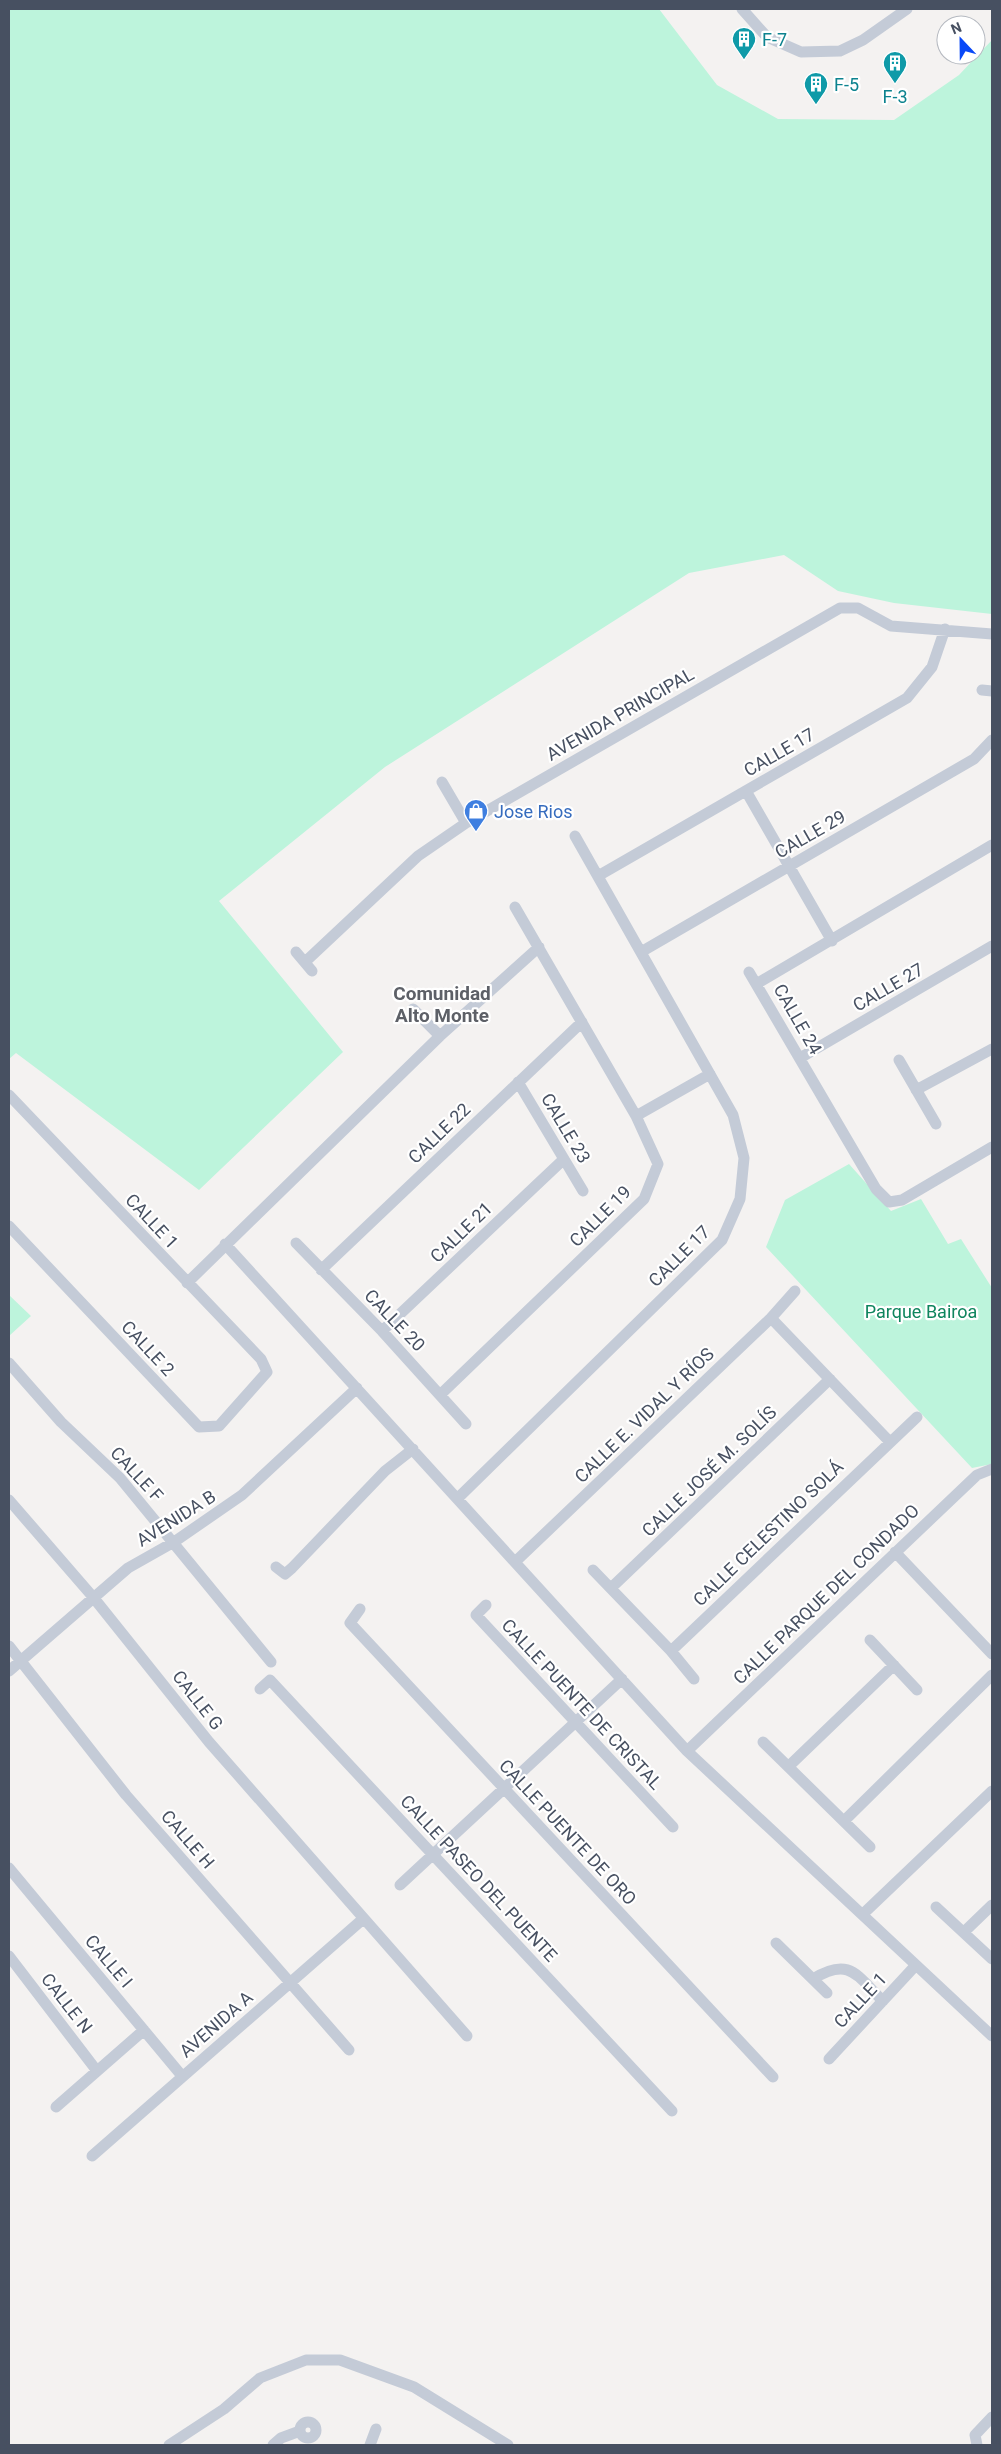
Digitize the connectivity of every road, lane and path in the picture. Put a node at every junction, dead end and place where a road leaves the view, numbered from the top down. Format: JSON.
{"nodes":[{"id":1,"x":742,"y":9,"type":"edge"},
{"id":2,"x":907,"y":9,"type":"edge"},
{"id":3,"x":945,"y":629,"type":"junction"},
{"id":4,"x":992,"y":634,"type":"edge"},
{"id":5,"x":992,"y":740,"type":"edge"},
{"id":6,"x":442,"y":782,"type":"dead end"},
{"id":7,"x":746,"y":791,"type":"junction"},
{"id":8,"x":466,"y":823,"type":"junction"},
{"id":9,"x":575,"y":836,"type":"dead end"},
{"id":10,"x":992,"y":845,"type":"edge"},
{"id":11,"x":790,"y":866,"type":"junction"},
{"id":12,"x":598,"y":876,"type":"junction"},
{"id":13,"x":515,"y":907,"type":"dead end"},
{"id":14,"x":832,"y":941,"type":"junction"},
{"id":15,"x":992,"y":946,"type":"edge"},
{"id":16,"x":539,"y":948,"type":"junction"},
{"id":17,"x":296,"y":952,"type":"dead end"},
{"id":18,"x":641,"y":952,"type":"junction"},
{"id":19,"x":750,"y":972,"type":"dead end"},
{"id":20,"x":758,"y":984,"type":"junction"},
{"id":21,"x":413,"y":1009,"type":"dead end"},
{"id":22,"x":582,"y":1022,"type":"junction"},
{"id":23,"x":440,"y":1036,"type":"junction"},
{"id":24,"x":992,"y":1048,"type":"edge"},
{"id":25,"x":800,"y":1058,"type":"junction"},
{"id":26,"x":899,"y":1060,"type":"dead end"},
{"id":27,"x":710,"y":1074,"type":"junction"},
{"id":28,"x":518,"y":1082,"type":"junction"},
{"id":29,"x":916,"y":1090,"type":"junction"},
{"id":30,"x":9,"y":1095,"type":"edge"},
{"id":31,"x":636,"y":1116,"type":"junction"},
{"id":32,"x":936,"y":1124,"type":"dead end"},
{"id":33,"x":992,"y":1147,"type":"edge"},
{"id":34,"x":564,"y":1159,"type":"junction"},
{"id":35,"x":583,"y":1191,"type":"dead end"},
{"id":36,"x":9,"y":1226,"type":"edge"},
{"id":37,"x":296,"y":1243,"type":"dead end"},
{"id":38,"x":225,"y":1244,"type":"junction"},
{"id":39,"x":321,"y":1270,"type":"junction"},
{"id":40,"x":187,"y":1283,"type":"junction"},
{"id":41,"x":795,"y":1291,"type":"dead end"},
{"id":42,"x":771,"y":1318,"type":"junction"},
{"id":43,"x":382,"y":1332,"type":"junction"},
{"id":44,"x":9,"y":1363,"type":"edge"},
{"id":45,"x":267,"y":1372,"type":"joint"},
{"id":46,"x":830,"y":1379,"type":"junction"},
{"id":47,"x":356,"y":1388,"type":"junction"},
{"id":48,"x":441,"y":1394,"type":"junction"},
{"id":49,"x":917,"y":1417,"type":"dead end"},
{"id":50,"x":466,"y":1424,"type":"dead end"},
{"id":51,"x":889,"y":1441,"type":"junction"},
{"id":52,"x":413,"y":1449,"type":"junction"},
{"id":53,"x":992,"y":1469,"type":"edge"},
{"id":54,"x":458,"y":1498,"type":"junction"},
{"id":55,"x":9,"y":1500,"type":"edge"},
{"id":56,"x":174,"y":1542,"type":"junction"},
{"id":57,"x":895,"y":1552,"type":"junction"},
{"id":58,"x":515,"y":1562,"type":"junction"},
{"id":59,"x":276,"y":1567,"type":"dead end"},
{"id":60,"x":593,"y":1570,"type":"dead end"},
{"id":61,"x":611,"y":1588,"type":"junction"},
{"id":62,"x":94,"y":1596,"type":"junction"},
{"id":63,"x":486,"y":1605,"type":"dead end"},
{"id":64,"x":360,"y":1609,"type":"dead end"},
{"id":65,"x":870,"y":1640,"type":"dead end"},
{"id":66,"x":9,"y":1646,"type":"edge"},
{"id":67,"x":670,"y":1651,"type":"junction"},
{"id":68,"x":992,"y":1654,"type":"edge"},
{"id":69,"x":22,"y":1660,"type":"junction"},
{"id":70,"x":271,"y":1662,"type":"dead end"},
{"id":71,"x":894,"y":1665,"type":"junction"},
{"id":72,"x":9,"y":1671,"type":"edge"},
{"id":73,"x":992,"y":1675,"type":"edge"},
{"id":74,"x":622,"y":1679,"type":"junction"},
{"id":75,"x":694,"y":1679,"type":"dead end"},
{"id":76,"x":260,"y":1689,"type":"dead end"},
{"id":77,"x":917,"y":1690,"type":"dead end"},
{"id":78,"x":576,"y":1722,"type":"junction"},
{"id":79,"x":763,"y":1742,"type":"dead end"},
{"id":80,"x":687,"y":1750,"type":"junction"},
{"id":81,"x":789,"y":1766,"type":"junction"},
{"id":82,"x":505,"y":1789,"type":"junction"},
{"id":83,"x":992,"y":1791,"type":"edge"},
{"id":84,"x":845,"y":1820,"type":"junction"},
{"id":85,"x":673,"y":1827,"type":"dead end"},
{"id":86,"x":870,"y":1847,"type":"dead end"},
{"id":87,"x":434,"y":1855,"type":"junction"},
{"id":88,"x":9,"y":1868,"type":"edge"},
{"id":89,"x":400,"y":1885,"type":"dead end"},
{"id":90,"x":992,"y":1905,"type":"edge"},
{"id":91,"x":936,"y":1907,"type":"dead end"},
{"id":92,"x":862,"y":1914,"type":"junction"},
{"id":93,"x":363,"y":1919,"type":"junction"},
{"id":94,"x":964,"y":1932,"type":"junction"},
{"id":95,"x":776,"y":1943,"type":"dead end"},
{"id":96,"x":9,"y":1956,"type":"edge"},
{"id":97,"x":992,"y":1959,"type":"edge"},
{"id":98,"x":916,"y":1965,"type":"junction"},
{"id":99,"x":813,"y":1979,"type":"junction"},
{"id":100,"x":290,"y":1982,"type":"junction"},
{"id":101,"x":827,"y":1993,"type":"dead end"},
{"id":102,"x":883,"y":2001,"type":"junction"},
{"id":103,"x":144,"y":2030,"type":"junction"},
{"id":104,"x":467,"y":2036,"type":"dead end"},
{"id":105,"x":992,"y":2036,"type":"edge"},
{"id":106,"x":350,"y":2050,"type":"dead end"},
{"id":107,"x":829,"y":2059,"type":"dead end"},
{"id":108,"x":98,"y":2071,"type":"junction"},
{"id":109,"x":182,"y":2076,"type":"junction"},
{"id":110,"x":773,"y":2077,"type":"dead end"},
{"id":111,"x":56,"y":2108,"type":"dead end"},
{"id":112,"x":672,"y":2110,"type":"dead end"},
{"id":113,"x":92,"y":2156,"type":"dead end"},
{"id":114,"x":992,"y":2417,"type":"edge"},
{"id":115,"x":376,"y":2429,"type":"dead end"},
{"id":116,"x":300,"y":2431,"type":"dead end"},
{"id":117,"x":169,"y":2445,"type":"edge"},
{"id":118,"x":273,"y":2445,"type":"edge"},
{"id":119,"x":370,"y":2445,"type":"edge"},
{"id":120,"x":508,"y":2445,"type":"edge"},
{"id":121,"x":977,"y":2445,"type":"edge"}],
"edges":[{"from":1,"to":2,"type":"street"},
{"from":3,"to":4,"type":"street","name":"AVENIDA PRINCIPAL"},
{"from":3,"to":7,"type":"street","name":"CALLE 17"},
{"from":3,"to":8,"type":"street","name":"AVENIDA PRINCIPAL"},
{"from":5,"to":11,"type":"street","name":"CALLE 29"},
{"from":6,"to":8,"type":"street"},
{"from":7,"to":11,"type":"street"},
{"from":7,"to":12,"type":"street","name":"CALLE 17"},
{"from":8,"to":17,"type":"street","name":"AVENIDA PRINCIPAL"},
{"from":9,"to":12,"type":"street","name":"CALLE 17"},
{"from":10,"to":14,"type":"street","name":"CALLE 24"},
{"from":11,"to":14,"type":"street"},
{"from":11,"to":18,"type":"street","name":"CALLE 29"},
{"from":12,"to":18,"type":"street","name":"CALLE 17"},
{"from":13,"to":16,"type":"street","name":"CALLE 19"},
{"from":14,"to":20,"type":"street","name":"CALLE 24"},
{"from":15,"to":25,"type":"street","name":"CALLE 27"},
{"from":16,"to":22,"type":"street","name":"CALLE 19"},
{"from":16,"to":23,"type":"street"},
{"from":18,"to":27,"type":"street","name":"CALLE 17"},
{"from":19,"to":20,"type":"street"},
{"from":20,"to":25,"type":"street","name":"CALLE 24"},
{"from":21,"to":23,"type":"street"},
{"from":22,"to":28,"type":"street","name":"CALLE 22"},
{"from":22,"to":31,"type":"street","name":"CALLE 19"},
{"from":23,"to":38,"type":"street"},
{"from":24,"to":29,"type":"street"},
{"from":25,"to":33,"type":"street","name":"CALLE 24"},
{"from":26,"to":29,"type":"street"},
{"from":27,"to":31,"type":"street"},
{"from":27,"to":54,"type":"street","name":"CALLE 17"},
{"from":28,"to":34,"type":"street","name":"CALLE 23"},
{"from":28,"to":39,"type":"street","name":"CALLE 22"},
{"from":29,"to":32,"type":"street"},
{"from":30,"to":40,"type":"street","name":"CALLE 1"},
{"from":31,"to":48,"type":"street","name":"CALLE 19"},
{"from":34,"to":35,"type":"street","name":"CALLE 23"},
{"from":34,"to":43,"type":"street","name":"CALLE 21"},
{"from":36,"to":45,"type":"street","name":"CALLE 2"},
{"from":37,"to":39,"type":"street","name":"CALLE 20"},
{"from":38,"to":40,"type":"street"},
{"from":38,"to":47,"type":"street"},
{"from":39,"to":43,"type":"street","name":"CALLE 20"},
{"from":40,"to":45,"type":"street","name":"CALLE 1"},
{"from":41,"to":42,"type":"street","name":"CALLE E. VIDAL Y RÍOS"},
{"from":42,"to":46,"type":"street"},
{"from":42,"to":58,"type":"street","name":"CALLE E. VIDAL Y RÍOS"},
{"from":43,"to":48,"type":"street","name":"CALLE 20"},
{"from":44,"to":56,"type":"street","name":"CALLE F"},
{"from":46,"to":51,"type":"street"},
{"from":46,"to":61,"type":"street","name":"CALLE JOSÉ M. SOLÍS"},
{"from":47,"to":52,"type":"street"},
{"from":47,"to":56,"type":"street","name":"AVENIDA B"},
{"from":48,"to":50,"type":"street","name":"CALLE 20"},
{"from":49,"to":51,"type":"street","name":"CALLE CELESTINO SOLÁ"},
{"from":51,"to":67,"type":"street","name":"CALLE CELESTINO SOLÁ"},
{"from":52,"to":54,"type":"street"},
{"from":52,"to":59,"type":"street"},
{"from":53,"to":57,"type":"street","name":"CALLE PARQUE DEL CONDADO"},
{"from":54,"to":58,"type":"street"},
{"from":55,"to":62,"type":"street","name":"CALLE G"},
{"from":56,"to":62,"type":"street","name":"AVENIDA B"},
{"from":56,"to":70,"type":"street","name":"CALLE F"},
{"from":57,"to":68,"type":"street"},
{"from":57,"to":80,"type":"street","name":"CALLE PARQUE DEL CONDADO"},
{"from":58,"to":74,"type":"street"},
{"from":60,"to":61,"type":"street"},
{"from":61,"to":67,"type":"street"},
{"from":62,"to":69,"type":"street","name":"AVENIDA B"},
{"from":62,"to":93,"type":"street","name":"CALLE G"},
{"from":63,"to":78,"type":"street","name":"CALLE PUENTE DE CRISTAL"},
{"from":64,"to":82,"type":"street","name":"CALLE PUENTE DE ORO"},
{"from":65,"to":71,"type":"street"},
{"from":66,"to":69,"type":"street","name":"CALLE H"},
{"from":67,"to":75,"type":"street"},
{"from":69,"to":72,"type":"street","name":"AVENIDA B"},
{"from":69,"to":100,"type":"street","name":"CALLE H"},
{"from":71,"to":77,"type":"street"},
{"from":71,"to":81,"type":"street"},
{"from":73,"to":84,"type":"street"},
{"from":74,"to":78,"type":"street"},
{"from":74,"to":80,"type":"street"},
{"from":76,"to":87,"type":"street","name":"CALLE PASEO DEL PUENTE"},
{"from":78,"to":82,"type":"street"},
{"from":78,"to":85,"type":"street","name":"CALLE PUENTE DE CRISTAL"},
{"from":79,"to":81,"type":"street"},
{"from":80,"to":92,"type":"street"},
{"from":81,"to":84,"type":"street"},
{"from":82,"to":87,"type":"street"},
{"from":82,"to":110,"type":"street","name":"CALLE PUENTE DE ORO"},
{"from":83,"to":92,"type":"street"},
{"from":84,"to":86,"type":"street"},
{"from":87,"to":89,"type":"street"},
{"from":87,"to":112,"type":"street","name":"CALLE PASEO DEL PUENTE"},
{"from":88,"to":103,"type":"street","name":"CALLE I"},
{"from":90,"to":94,"type":"street"},
{"from":91,"to":94,"type":"street"},
{"from":92,"to":98,"type":"street"},
{"from":93,"to":100,"type":"street","name":"AVENIDA A"},
{"from":93,"to":104,"type":"street","name":"CALLE G"},
{"from":94,"to":97,"type":"street"},
{"from":95,"to":99,"type":"street"},
{"from":96,"to":108,"type":"street","name":"CALLE N"},
{"from":98,"to":102,"type":"street","name":"CALLE 1"},
{"from":98,"to":105,"type":"street"},
{"from":99,"to":101,"type":"street"},
{"from":99,"to":102,"type":"street"},
{"from":100,"to":106,"type":"street","name":"CALLE H"},
{"from":100,"to":109,"type":"street","name":"AVENIDA A"},
{"from":102,"to":107,"type":"street","name":"CALLE 1"},
{"from":103,"to":108,"type":"street"},
{"from":103,"to":109,"type":"street","name":"CALLE I"},
{"from":108,"to":111,"type":"street"},
{"from":109,"to":113,"type":"street","name":"AVENIDA A"},
{"from":114,"to":121,"type":"street"},
{"from":115,"to":119,"type":"street"},
{"from":116,"to":118,"type":"street"},
{"from":117,"to":120,"type":"street"}]}
